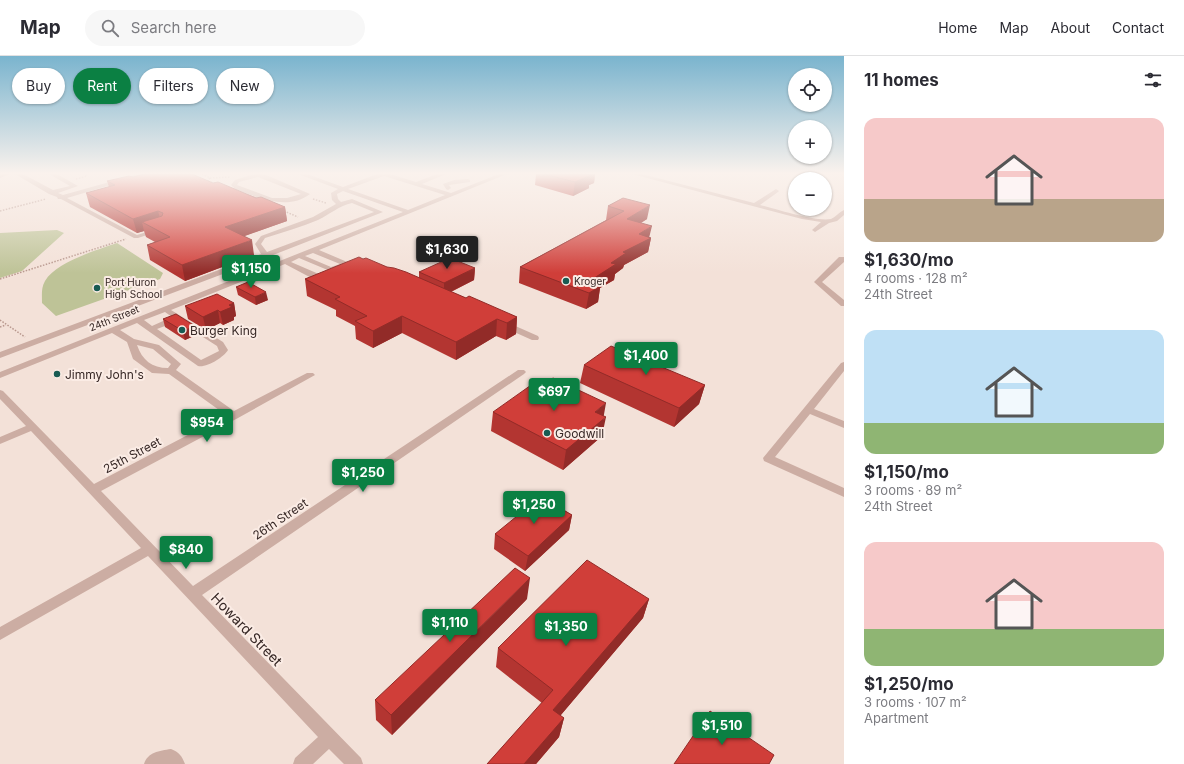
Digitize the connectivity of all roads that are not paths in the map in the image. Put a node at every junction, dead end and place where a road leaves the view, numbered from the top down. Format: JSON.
{"nodes":[{"id":1,"x":82,"y":207,"type":"edge"},
{"id":2,"x":338,"y":207,"type":"edge"},
{"id":3,"x":367,"y":207,"type":"edge"},
{"id":4,"x":394,"y":207,"type":"edge"},
{"id":5,"x":418,"y":207,"type":"edge"},
{"id":6,"x":764,"y":207,"type":"edge"},
{"id":7,"x":408,"y":212,"type":"junction"},
{"id":8,"x":844,"y":212,"type":"edge"},
{"id":9,"x":827,"y":221,"type":"junction"},
{"id":10,"x":162,"y":229,"type":"edge"},
{"id":11,"x":815,"y":230,"type":"dead end"},
{"id":12,"x":313,"y":250,"type":"junction"},
{"id":13,"x":266,"y":256,"type":"junction"},
{"id":14,"x":299,"y":256,"type":"junction"},
{"id":15,"x":843,"y":259,"type":"edge"},
{"id":16,"x":284,"y":261,"type":"junction"},
{"id":17,"x":346,"y":264,"type":"junction"},
{"id":18,"x":365,"y":268,"type":"edge"},
{"id":19,"x":335,"y":274,"type":"junction"},
{"id":20,"x":209,"y":277,"type":"junction"},
{"id":21,"x":224,"y":285,"type":"junction"},
{"id":22,"x":844,"y":304,"type":"edge"},
{"id":23,"x":130,"y":307,"type":"junction"},
{"id":24,"x":165,"y":309,"type":"junction"},
{"id":25,"x":179,"y":317,"type":"junction"},
{"id":26,"x":142,"y":318,"type":"junction"},
{"id":27,"x":500,"y":322,"type":"edge"},
{"id":28,"x":151,"y":328,"type":"junction"},
{"id":29,"x":112,"y":330,"type":"junction"},
{"id":30,"x":535,"y":338,"type":"dead end"},
{"id":31,"x":131,"y":341,"type":"junction"},
{"id":32,"x":0,"y":355,"type":"edge"},
{"id":33,"x":844,"y":365,"type":"edge"},
{"id":34,"x":171,"y":371,"type":"junction"},
{"id":35,"x":521,"y":372,"type":"dead end"},
{"id":36,"x":0,"y":375,"type":"edge"},
{"id":37,"x":310,"y":375,"type":"dead end"},
{"id":38,"x":0,"y":393,"type":"edge"},
{"id":39,"x":808,"y":410,"type":"junction"},
{"id":40,"x":234,"y":416,"type":"junction"},
{"id":41,"x":844,"y":425,"type":"edge"},
{"id":42,"x":32,"y":426,"type":"junction"},
{"id":43,"x":0,"y":441,"type":"edge"},
{"id":44,"x":93,"y":490,"type":"junction"},
{"id":45,"x":844,"y":492,"type":"edge"},
{"id":46,"x":150,"y":549,"type":"junction"},
{"id":47,"x":192,"y":594,"type":"junction"},
{"id":48,"x":0,"y":634,"type":"edge"},
{"id":49,"x":329,"y":738,"type":"junction"},
{"id":50,"x":152,"y":764,"type":"edge"},
{"id":51,"x":177,"y":764,"type":"edge"},
{"id":52,"x":301,"y":764,"type":"edge"},
{"id":53,"x":355,"y":764,"type":"edge"}],
"edges":[{"from":1,"to":10,"type":"street"},
{"from":2,"to":13,"type":"street"},
{"from":3,"to":13,"type":"street"},
{"from":4,"to":7,"type":"street"},
{"from":5,"to":7,"type":"street","name":"24th Street"},
{"from":6,"to":9,"type":"street"},
{"from":7,"to":12,"type":"street","name":"24th Street"},
{"from":8,"to":9,"type":"street"},
{"from":9,"to":11,"type":"street"},
{"from":12,"to":14,"type":"street","name":"24th Street"},
{"from":12,"to":17,"type":"street"},
{"from":13,"to":20,"type":"street"},
{"from":14,"to":16,"type":"street","name":"24th Street"},
{"from":14,"to":19,"type":"street"},
{"from":15,"to":22,"type":"street"},
{"from":16,"to":19,"type":"street"},
{"from":16,"to":21,"type":"street","name":"24th Street"},
{"from":17,"to":18,"type":"street"},
{"from":17,"to":19,"type":"street"},
{"from":20,"to":21,"type":"street"},
{"from":20,"to":23,"type":"street"},
{"from":21,"to":24,"type":"street","name":"24th Street"},
{"from":23,"to":26,"type":"street"},
{"from":23,"to":32,"type":"street"},
{"from":24,"to":25,"type":"street"},
{"from":24,"to":26,"type":"street","name":"24th Street"},
{"from":25,"to":28,"type":"street"},
{"from":25,"to":28,"type":"street"},
{"from":26,"to":28,"type":"street"},
{"from":26,"to":29,"type":"street","name":"24th Street"},
{"from":27,"to":30,"type":"street"},
{"from":29,"to":31,"type":"street"},
{"from":29,"to":36,"type":"street","name":"24th Street"},
{"from":31,"to":34,"type":"street"},
{"from":31,"to":34,"type":"street"},
{"from":33,"to":39,"type":"street"},
{"from":34,"to":40,"type":"street"},
{"from":35,"to":47,"type":"street","name":"26th Street"},
{"from":37,"to":40,"type":"street","name":"25th Street"},
{"from":38,"to":42,"type":"street","name":"Howard Street"},
{"from":39,"to":41,"type":"street"},
{"from":39,"to":45,"type":"street"},
{"from":40,"to":44,"type":"street","name":"25th Street"},
{"from":42,"to":43,"type":"street"},
{"from":42,"to":44,"type":"street","name":"Howard Street"},
{"from":44,"to":46,"type":"street","name":"Howard Street"},
{"from":46,"to":47,"type":"street","name":"Howard Street"},
{"from":46,"to":48,"type":"street"},
{"from":47,"to":49,"type":"street","name":"Howard Street"},
{"from":49,"to":52,"type":"street"},
{"from":49,"to":53,"type":"street","name":"Howard Street"},
{"from":50,"to":51,"type":"street"}]}
